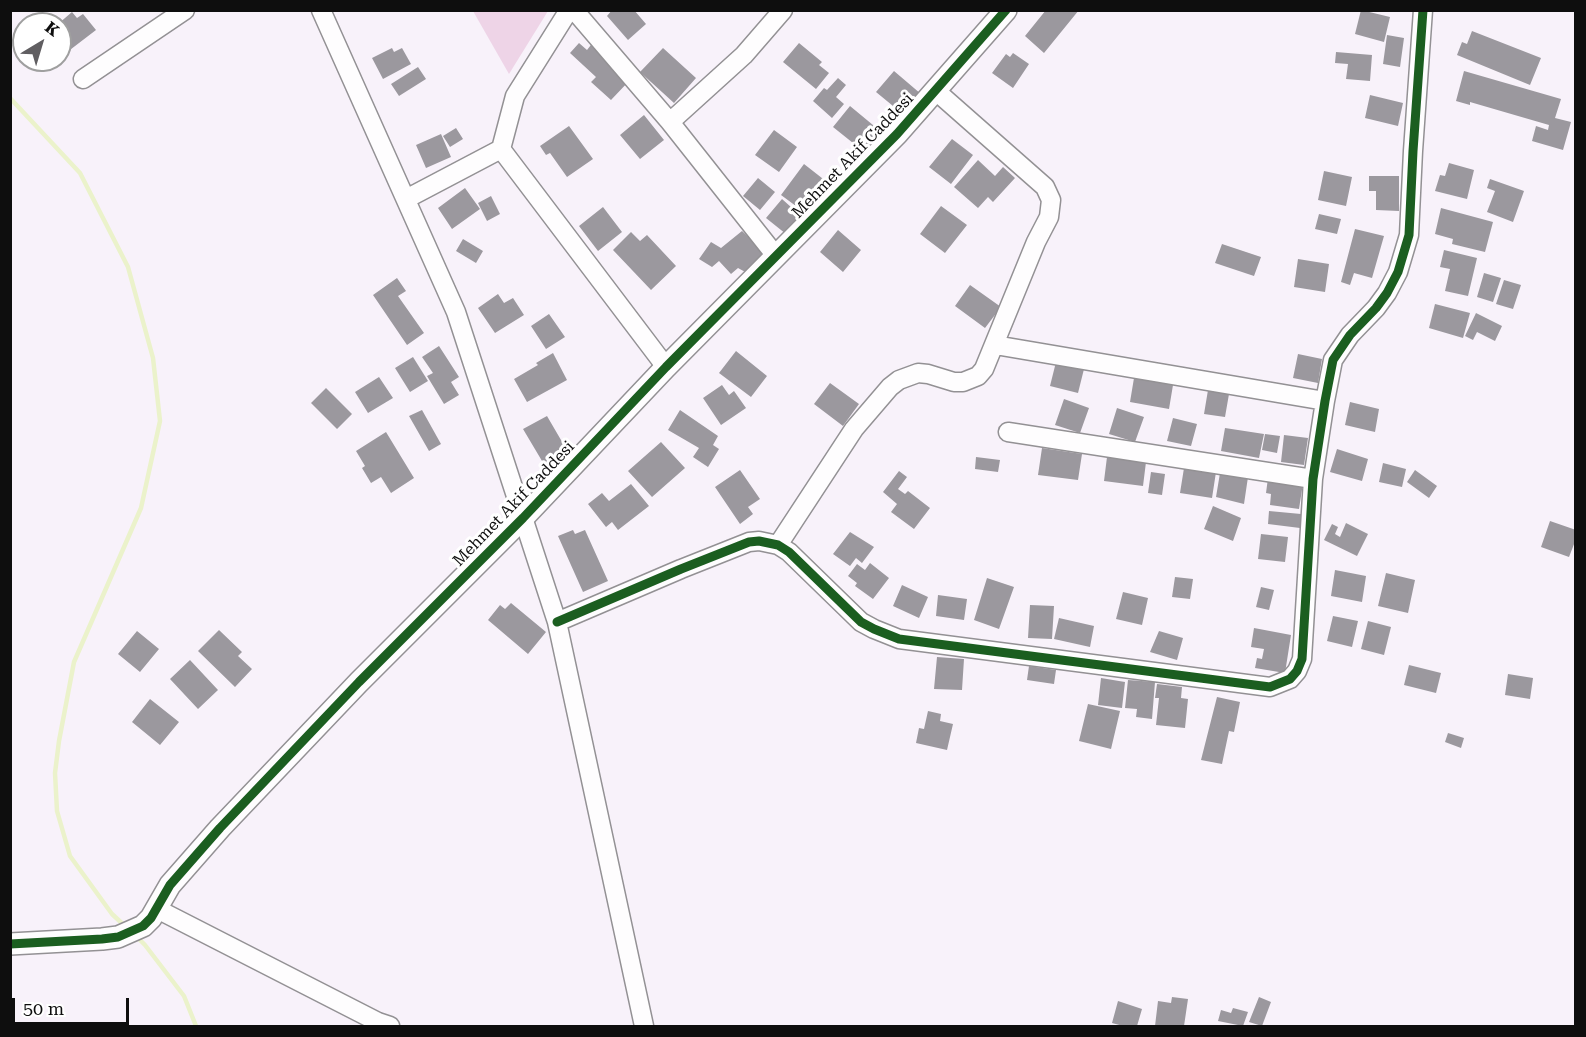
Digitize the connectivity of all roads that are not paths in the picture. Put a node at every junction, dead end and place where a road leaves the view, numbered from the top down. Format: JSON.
{"nodes":[{"id":1,"x":185,"y":10,"type":"edge"},
{"id":2,"x":321,"y":10,"type":"edge"},
{"id":3,"x":569,"y":10,"type":"edge"},
{"id":4,"x":574,"y":10,"type":"edge"},
{"id":5,"x":783,"y":10,"type":"edge"},
{"id":6,"x":1006,"y":10,"type":"edge"},
{"id":7,"x":1423,"y":10,"type":"edge"},
{"id":8,"x":83,"y":79,"type":"dead end"},
{"id":9,"x":936,"y":91,"type":"junction"},
{"id":10,"x":670,"y":122,"type":"junction"},
{"id":11,"x":501,"y":149,"type":"junction"},
{"id":12,"x":406,"y":200,"type":"junction"},
{"id":13,"x":776,"y":256,"type":"junction"},
{"id":14,"x":995,"y":345,"type":"junction"},
{"id":15,"x":666,"y":367,"type":"junction"},
{"id":16,"x":1324,"y":401,"type":"junction"},
{"id":17,"x":1008,"y":432,"type":"dead end"},
{"id":18,"x":1313,"y":479,"type":"junction"},
{"id":19,"x":523,"y":518,"type":"junction"},
{"id":20,"x":778,"y":545,"type":"junction"},
{"id":21,"x":557,"y":622,"type":"junction"},
{"id":22,"x":157,"y":909,"type":"junction"},
{"id":23,"x":10,"y":944,"type":"edge"},
{"id":24,"x":390,"y":1026,"type":"edge"},
{"id":25,"x":644,"y":1026,"type":"edge"}],
"edges":[{"from":1,"to":8,"type":"street"},
{"from":2,"to":12,"type":"street"},
{"from":3,"to":11,"type":"street"},
{"from":4,"to":10,"type":"street"},
{"from":5,"to":10,"type":"street"},
{"from":6,"to":9,"type":"street","name":"Mehmet Akif Caddesi"},
{"from":7,"to":16,"type":"street"},
{"from":9,"to":13,"type":"street","name":"Mehmet Akif Caddesi"},
{"from":9,"to":14,"type":"street"},
{"from":10,"to":13,"type":"street"},
{"from":11,"to":12,"type":"street"},
{"from":11,"to":15,"type":"street"},
{"from":12,"to":19,"type":"street"},
{"from":13,"to":15,"type":"street","name":"Mehmet Akif Caddesi"},
{"from":14,"to":16,"type":"street"},
{"from":14,"to":20,"type":"street"},
{"from":15,"to":19,"type":"street","name":"Mehmet Akif Caddesi"},
{"from":16,"to":18,"type":"street"},
{"from":17,"to":18,"type":"street"},
{"from":18,"to":20,"type":"street"},
{"from":19,"to":21,"type":"street"},
{"from":19,"to":22,"type":"street","name":"Mehmet Akif Caddesi"},
{"from":20,"to":21,"type":"street"},
{"from":21,"to":25,"type":"street"},
{"from":22,"to":23,"type":"street","name":"Mehmet Akif Caddesi"},
{"from":22,"to":24,"type":"street"}]}
